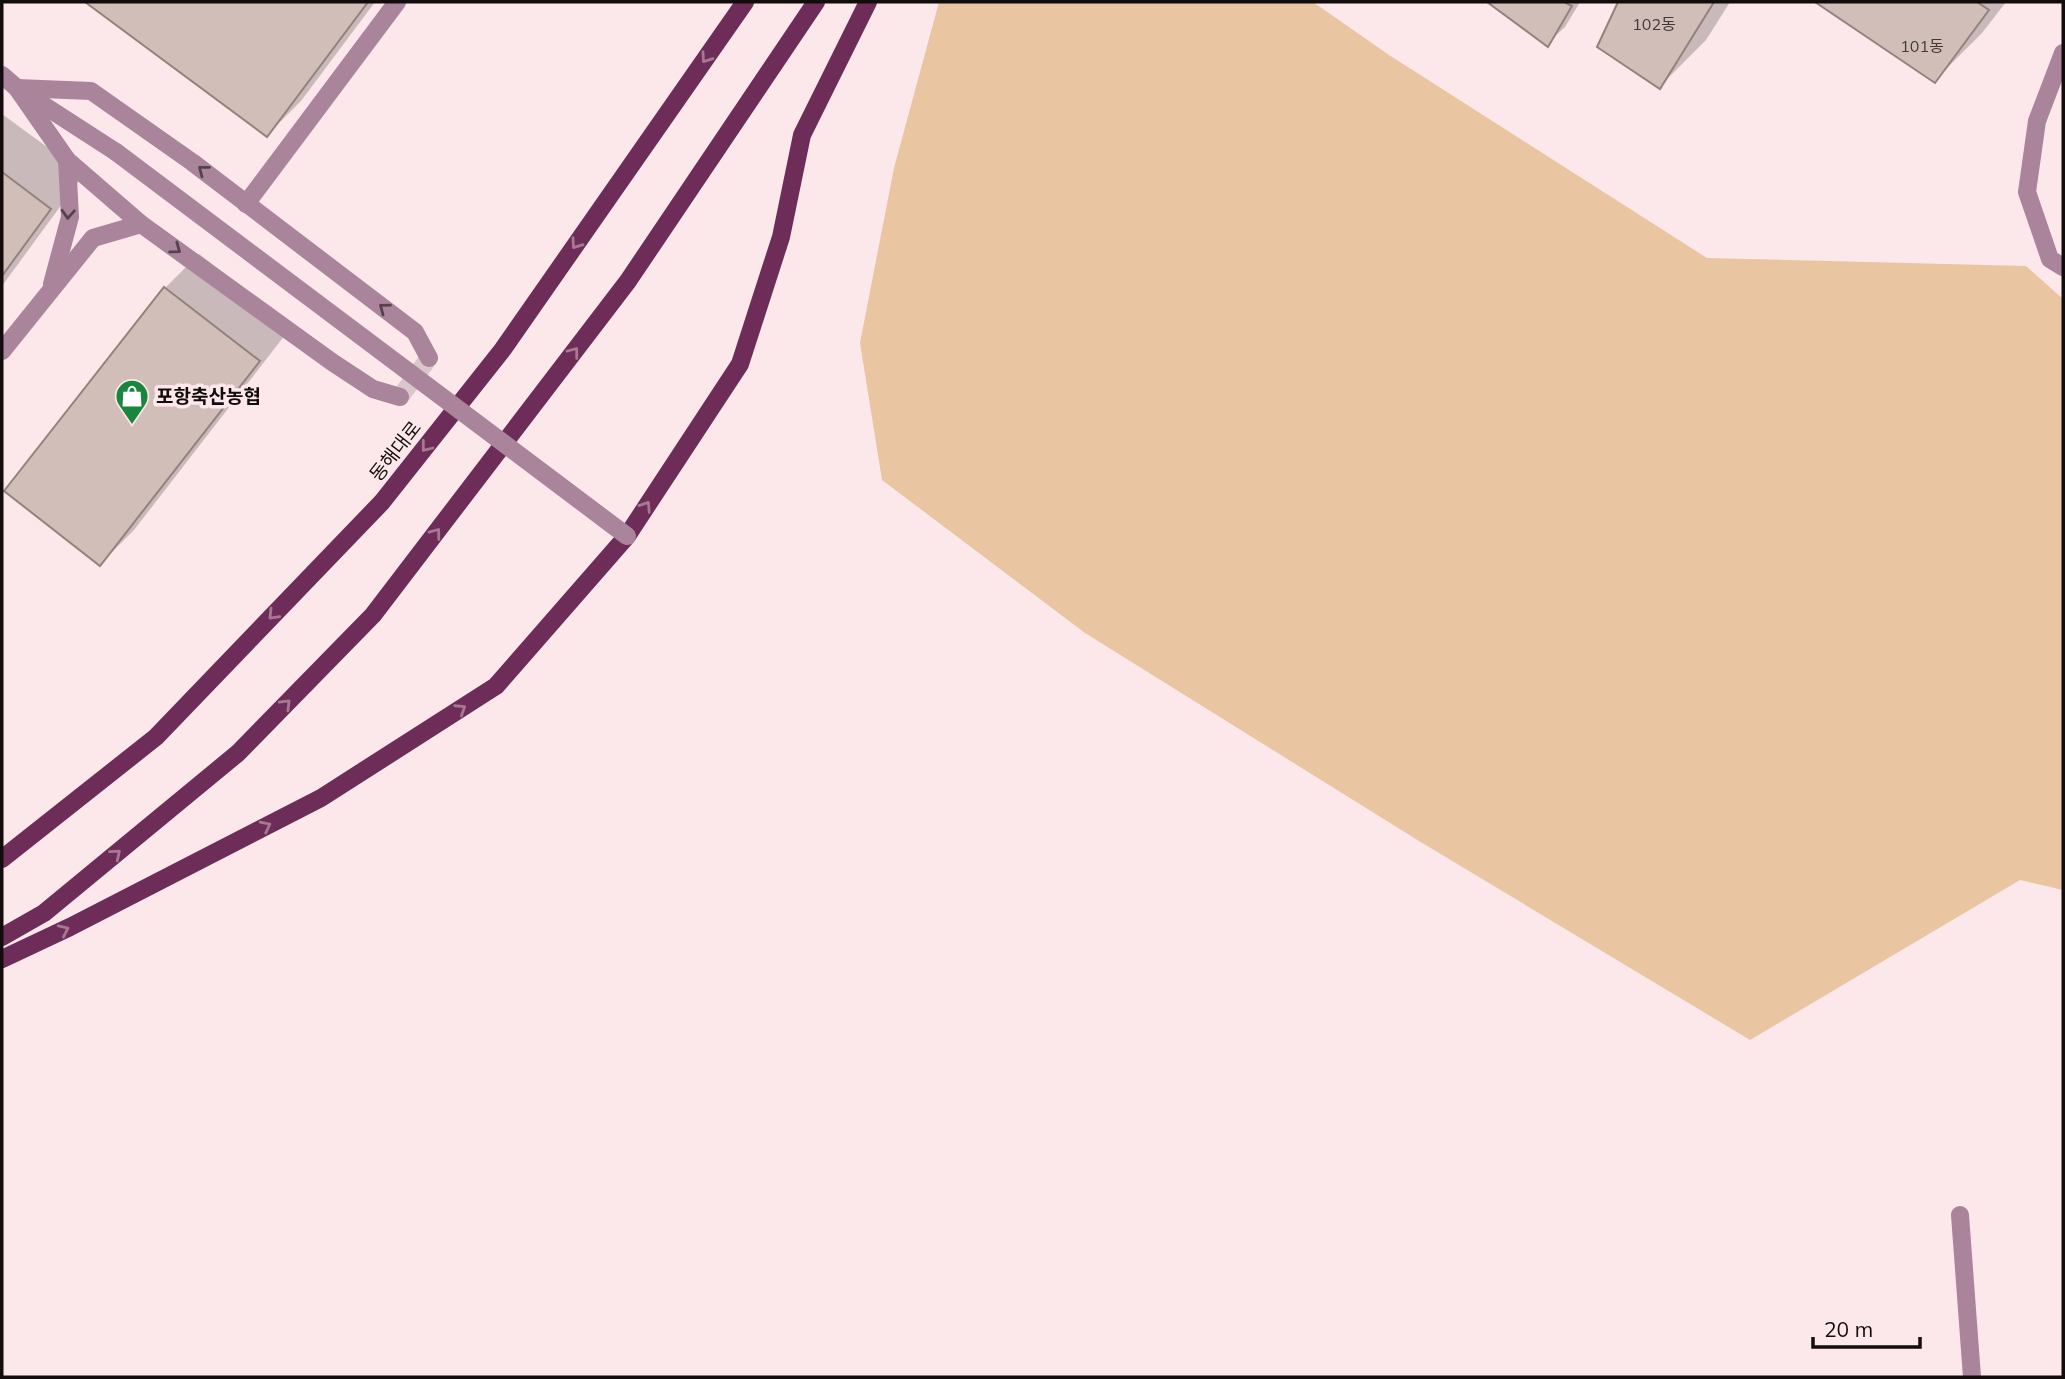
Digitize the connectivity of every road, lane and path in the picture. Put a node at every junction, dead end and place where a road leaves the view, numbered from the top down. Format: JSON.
{"nodes":[{"id":1,"x":397,"y":2,"type":"edge"},
{"id":2,"x":745,"y":2,"type":"edge"},
{"id":3,"x":816,"y":2,"type":"edge"},
{"id":4,"x":867,"y":2,"type":"edge"},
{"id":5,"x":2063,"y":53,"type":"edge"},
{"id":6,"x":2,"y":75,"type":"edge"},
{"id":7,"x":17,"y":88,"type":"junction"},
{"id":8,"x":66,"y":160,"type":"junction"},
{"id":9,"x":246,"y":204,"type":"junction"},
{"id":10,"x":141,"y":224,"type":"junction"},
{"id":11,"x":2063,"y":267,"type":"edge"},
{"id":12,"x":50,"y":290,"type":"junction"},
{"id":13,"x":2,"y":351,"type":"edge"},
{"id":14,"x":429,"y":358,"type":"dead end"},
{"id":15,"x":400,"y":397,"type":"dead end"},
{"id":16,"x":627,"y":536,"type":"junction"},
{"id":17,"x":2,"y":859,"type":"edge"},
{"id":18,"x":2,"y":937,"type":"edge"},
{"id":19,"x":2,"y":958,"type":"edge"},
{"id":20,"x":1960,"y":1215,"type":"dead end"},
{"id":21,"x":1972,"y":1377,"type":"edge"}],
"edges":[{"from":1,"to":9,"type":"street"},
{"from":2,"to":17,"type":"main road","name":"동해대로","one_way":true},
{"from":18,"to":3,"type":"main road","one_way":true},
{"from":16,"to":4,"type":"main road","one_way":true},
{"from":5,"to":11,"type":"street"},
{"from":6,"to":7,"type":"street"},
{"from":7,"to":8,"type":"street"},
{"from":9,"to":7,"type":"street","one_way":true},
{"from":7,"to":16,"type":"street","bridge":true},
{"from":8,"to":10,"type":"street"},
{"from":8,"to":12,"type":"street","one_way":true},
{"from":14,"to":9,"type":"street","one_way":true},
{"from":10,"to":12,"type":"street"},
{"from":10,"to":15,"type":"street","one_way":true},
{"from":12,"to":13,"type":"street"},
{"from":19,"to":16,"type":"main road","one_way":true},
{"from":20,"to":21,"type":"street"}]}
